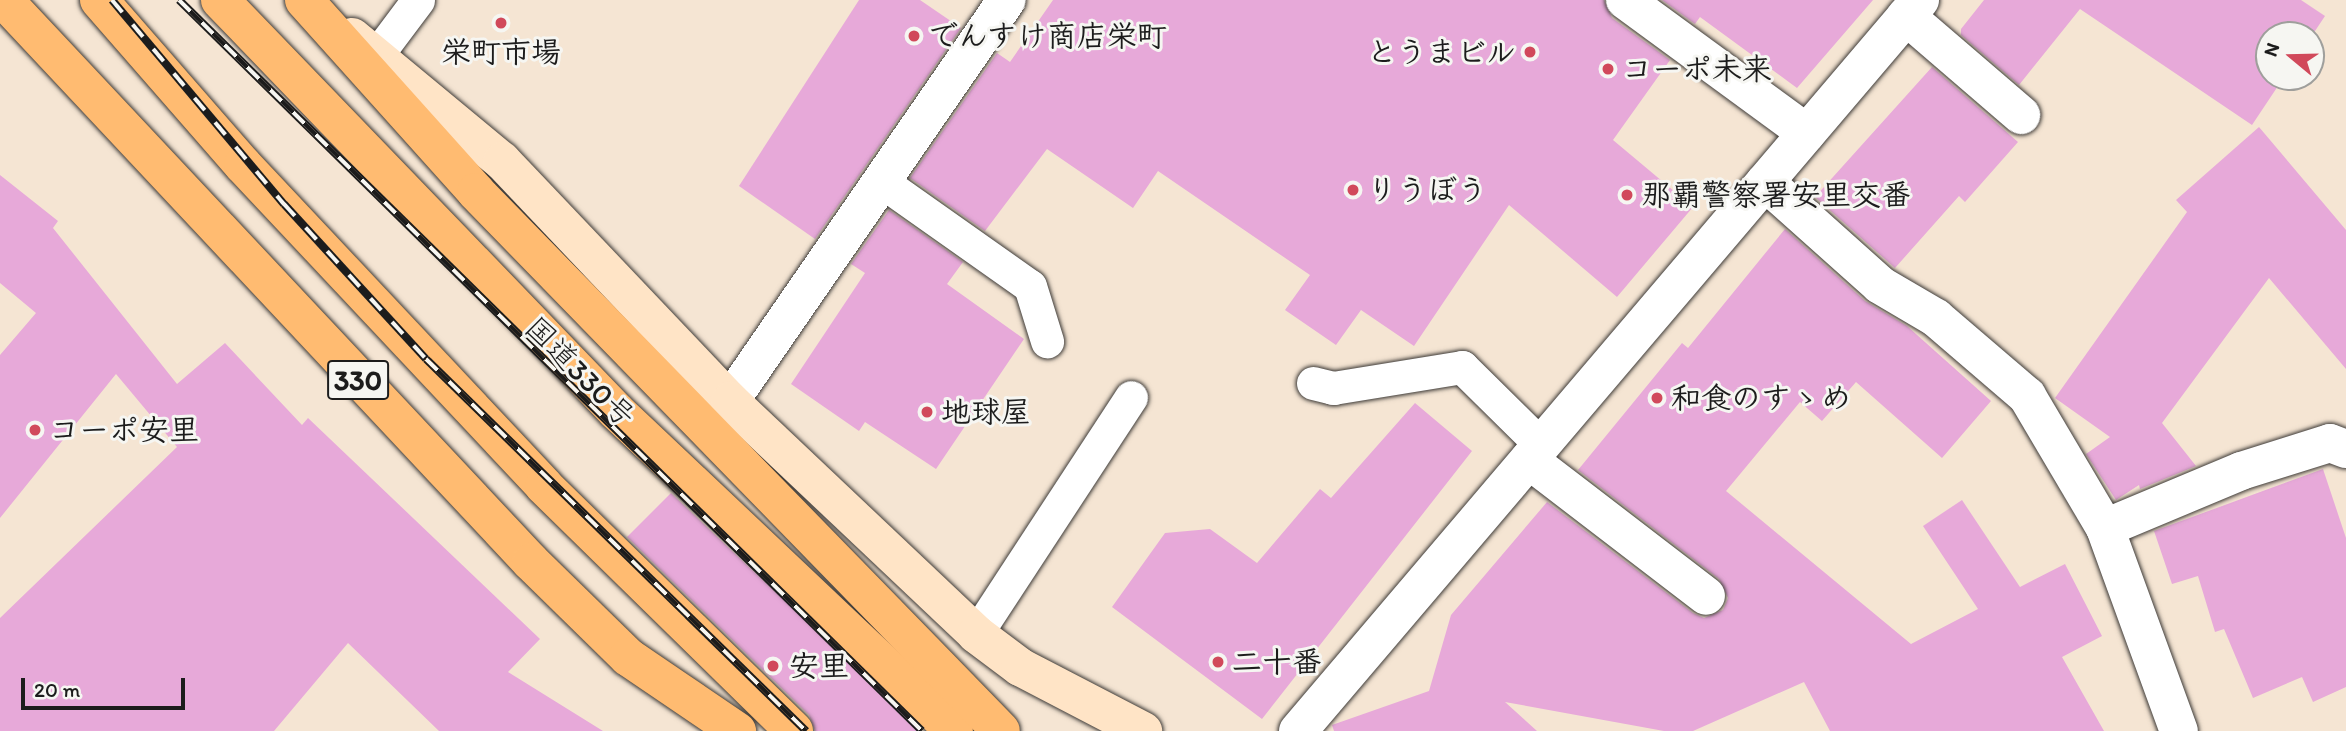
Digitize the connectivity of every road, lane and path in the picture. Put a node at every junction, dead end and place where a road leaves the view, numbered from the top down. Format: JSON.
{"nodes":[{"id":1,"x":4,"y":0,"type":"edge"},
{"id":2,"x":99,"y":0,"type":"edge"},
{"id":3,"x":220,"y":0,"type":"edge"},
{"id":4,"x":306,"y":0,"type":"edge"},
{"id":5,"x":418,"y":0,"type":"edge"},
{"id":6,"x":1007,"y":0,"type":"edge"},
{"id":7,"x":1625,"y":0,"type":"edge"},
{"id":8,"x":1913,"y":8,"type":"edge"},
{"id":9,"x":376,"y":57,"type":"junction"},
{"id":10,"x":2021,"y":115,"type":"dead end"},
{"id":11,"x":1807,"y":133,"type":"junction"},
{"id":12,"x":881,"y":181,"type":"junction"},
{"id":13,"x":1765,"y":182,"type":"junction"},
{"id":14,"x":1047,"y":341,"type":"dead end"},
{"id":15,"x":1313,"y":383,"type":"dead end"},
{"id":16,"x":1131,"y":397,"type":"dead end"},
{"id":17,"x":730,"y":401,"type":"junction"},
{"id":18,"x":2346,"y":449,"type":"edge"},
{"id":19,"x":1535,"y":452,"type":"junction"},
{"id":20,"x":2105,"y":528,"type":"junction"},
{"id":21,"x":1706,"y":596,"type":"dead end"},
{"id":22,"x":976,"y":634,"type":"junction"},
{"id":23,"x":737,"y":731,"type":"edge"},
{"id":24,"x":794,"y":731,"type":"edge"},
{"id":25,"x":954,"y":731,"type":"edge"},
{"id":26,"x":1001,"y":731,"type":"edge"},
{"id":27,"x":1143,"y":731,"type":"edge"},
{"id":28,"x":1298,"y":731,"type":"edge"},
{"id":29,"x":2179,"y":731,"type":"edge"}],
"edges":[{"from":1,"to":23,"type":"highway","number":"330"},
{"from":2,"to":24,"type":"highway","number":"330"},
{"from":3,"to":25,"type":"highway","name":"国道330号"},
{"from":4,"to":9,"type":"main road"},
{"from":4,"to":26,"type":"highway"},
{"from":5,"to":9,"type":"lane"},
{"from":6,"to":12,"type":"street"},
{"from":7,"to":11,"type":"street"},
{"from":8,"to":10,"type":"street"},
{"from":8,"to":11,"type":"street"},
{"from":9,"to":17,"type":"main road"},
{"from":11,"to":13,"type":"street"},
{"from":12,"to":14,"type":"lane"},
{"from":12,"to":17,"type":"street"},
{"from":13,"to":19,"type":"street"},
{"from":13,"to":20,"type":"street"},
{"from":15,"to":19,"type":"lane"},
{"from":16,"to":22,"type":"lane"},
{"from":17,"to":22,"type":"main road"},
{"from":18,"to":20,"type":"street"},
{"from":19,"to":21,"type":"street"},
{"from":19,"to":28,"type":"street"},
{"from":20,"to":29,"type":"street"},
{"from":22,"to":27,"type":"main road"}]}
